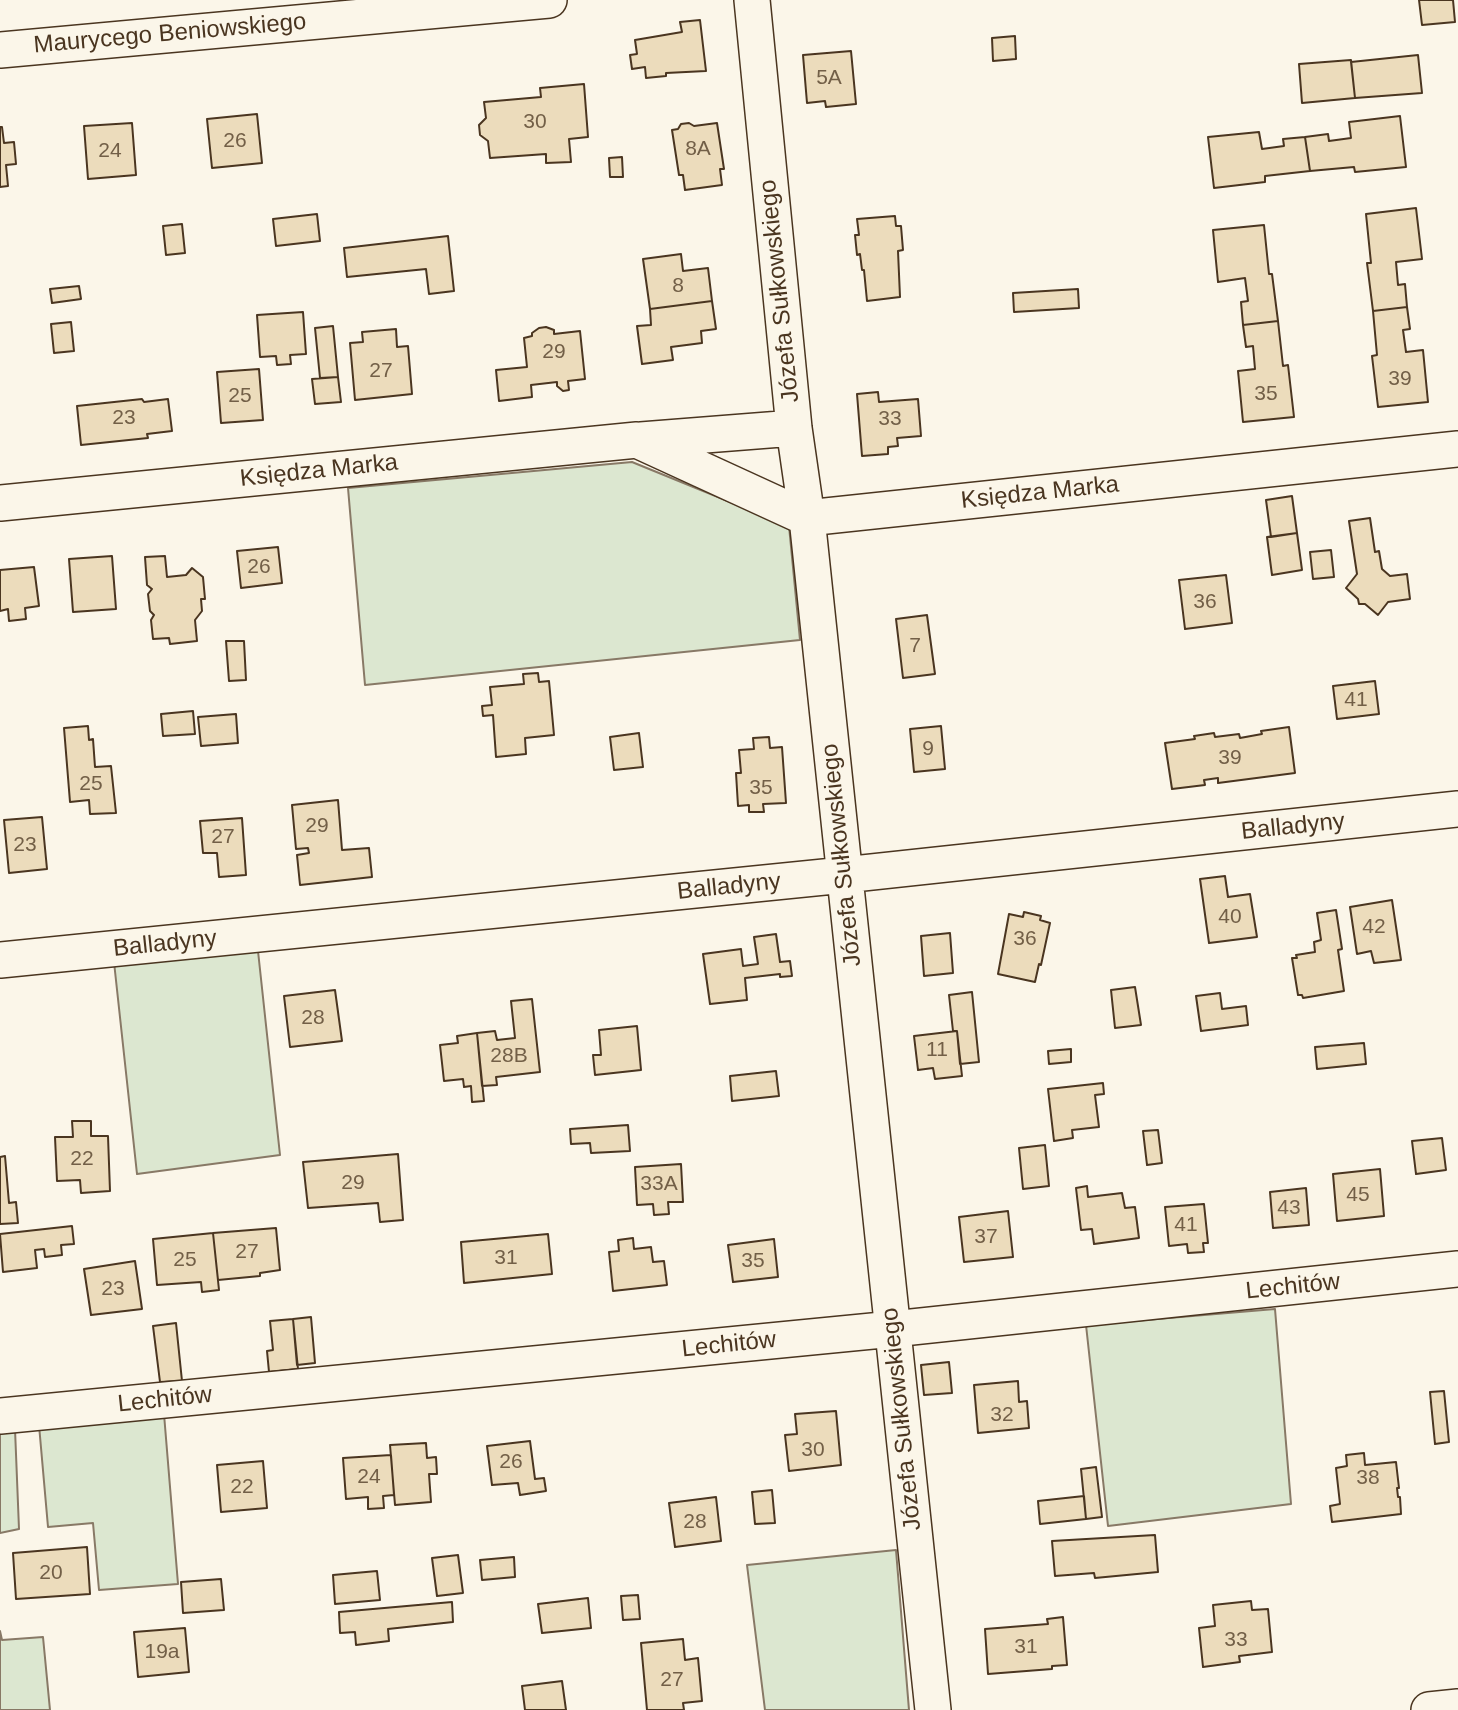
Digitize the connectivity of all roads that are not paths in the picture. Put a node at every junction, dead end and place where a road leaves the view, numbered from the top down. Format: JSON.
{"nodes":[{"id":1,"x":549,"y":0,"type":"edge"},
{"id":2,"x":752,"y":0,"type":"edge"},
{"id":3,"x":0,"y":50,"type":"edge"},
{"id":4,"x":794,"y":428,"type":"junction"},
{"id":5,"x":638,"y":440,"type":"junction"},
{"id":6,"x":1458,"y":449,"type":"edge"},
{"id":7,"x":0,"y":503,"type":"edge"},
{"id":8,"x":807,"y":518,"type":"junction"},
{"id":9,"x":1458,"y":809,"type":"edge"},
{"id":10,"x":844,"y":875,"type":"junction"},
{"id":11,"x":0,"y":960,"type":"edge"},
{"id":12,"x":1458,"y":1269,"type":"edge"},
{"id":13,"x":893,"y":1329,"type":"junction"},
{"id":14,"x":0,"y":1416,"type":"edge"},
{"id":15,"x":1458,"y":1707,"type":"edge"},
{"id":16,"x":933,"y":1710,"type":"edge"},
{"id":17,"x":1429,"y":1710,"type":"edge"}],
"edges":[{"from":1,"to":3,"type":"street","name":"Maurycego Beniowskiego"},
{"from":2,"to":4,"type":"street","name":"Józefa Sułkowskiego"},
{"from":4,"to":5,"type":"street","name":"Księdza Marka"},
{"from":4,"to":8,"type":"street","name":"Józefa Sułkowskiego"},
{"from":5,"to":7,"type":"street","name":"Księdza Marka"},
{"from":5,"to":8,"type":"street"},
{"from":6,"to":8,"type":"street","name":"Księdza Marka"},
{"from":8,"to":10,"type":"street","name":"Józefa Sułkowskiego"},
{"from":9,"to":10,"type":"street","name":"Balladyny"},
{"from":10,"to":11,"type":"street","name":"Balladyny"},
{"from":10,"to":13,"type":"street","name":"Józefa Sułkowskiego"},
{"from":12,"to":13,"type":"street","name":"Lechitów"},
{"from":13,"to":14,"type":"street","name":"Lechitów"},
{"from":13,"to":16,"type":"street","name":"Józefa Sułkowskiego"},
{"from":15,"to":17,"type":"street"}]}
